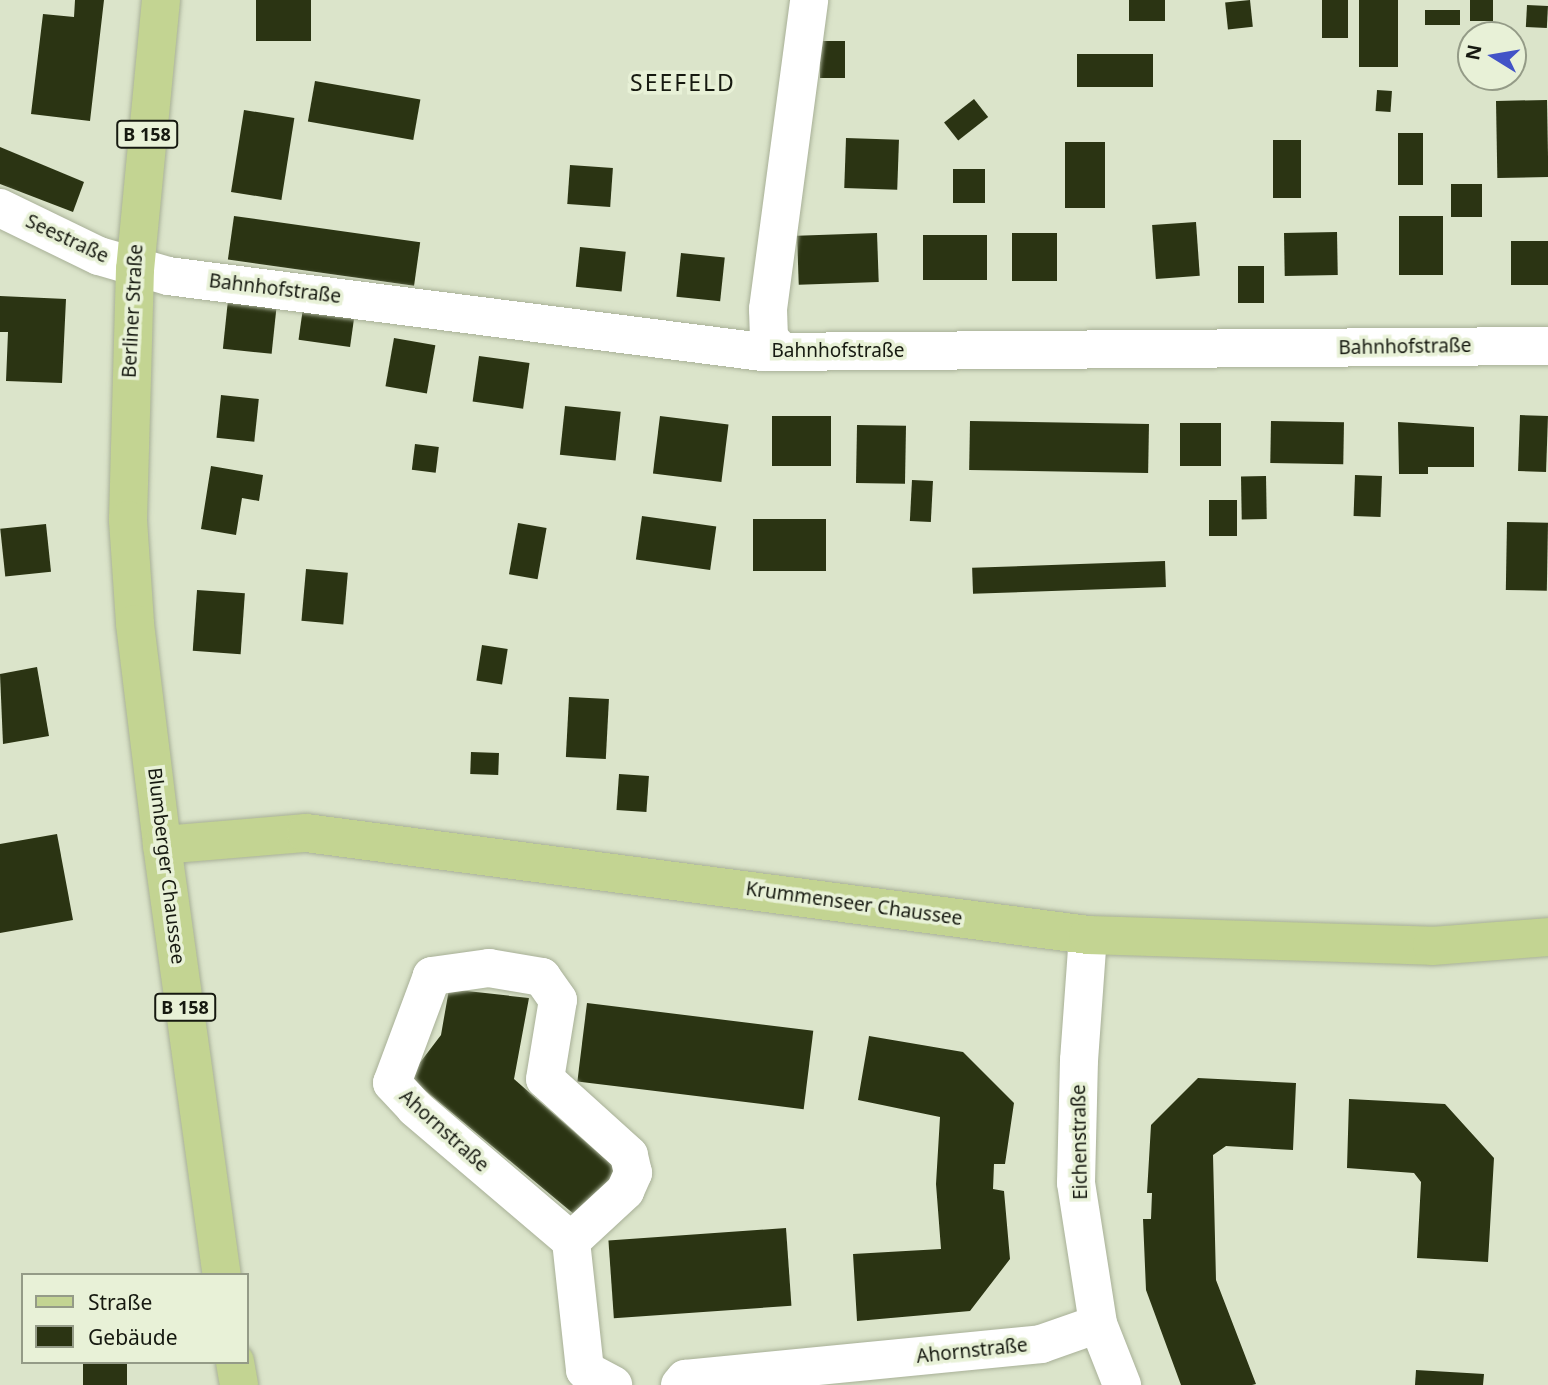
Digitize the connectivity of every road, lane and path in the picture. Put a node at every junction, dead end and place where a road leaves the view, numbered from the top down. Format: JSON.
{"nodes":[{"id":1,"x":161,"y":0,"type":"edge"},
{"id":2,"x":809,"y":0,"type":"edge"},
{"id":3,"x":0,"y":208,"type":"edge"},
{"id":4,"x":135,"y":269,"type":"junction"},
{"id":5,"x":1548,"y":346,"type":"edge"},
{"id":6,"x":782,"y":352,"type":"junction"},
{"id":7,"x":135,"y":624,"type":"joint"},
{"id":8,"x":162,"y":845,"type":"junction"},
{"id":9,"x":1088,"y":935,"type":"junction"},
{"id":10,"x":1548,"y":937,"type":"edge"},
{"id":11,"x":571,"y":1241,"type":"junction"},
{"id":12,"x":222,"y":1273,"type":"edge"},
{"id":13,"x":1098,"y":1324,"type":"junction"},
{"id":14,"x":235,"y":1364,"type":"edge"},
{"id":15,"x":239,"y":1385,"type":"edge"},
{"id":16,"x":613,"y":1385,"type":"edge"},
{"id":17,"x":680,"y":1385,"type":"edge"},
{"id":18,"x":1122,"y":1385,"type":"edge"}],
"edges":[{"from":1,"to":4,"type":"main road","name":"Berliner Straße","number":"B 158"},
{"from":2,"to":6,"type":"street"},
{"from":3,"to":4,"type":"street","name":"Seestraße"},
{"from":4,"to":6,"type":"street","name":"Bahnhofstraße"},
{"from":4,"to":7,"type":"main road","name":"Berliner Straße","number":"B 158"},
{"from":5,"to":6,"type":"street","name":"Bahnhofstraße"},
{"from":7,"to":8,"type":"main road","name":"Blumberger Chaussee","number":"B 158"},
{"from":8,"to":9,"type":"main road","name":"Krummenseer Chaussee"},
{"from":8,"to":12,"type":"main road","name":"Blumberger Chaussee","number":"B 158"},
{"from":9,"to":10,"type":"main road","name":"Krummenseer Chaussee"},
{"from":9,"to":13,"type":"street","name":"Eichenstraße"},
{"from":11,"to":11,"type":"street","name":"Ahornstraße"},
{"from":11,"to":16,"type":"street"},
{"from":13,"to":17,"type":"street","name":"Ahornstraße"},
{"from":13,"to":18,"type":"street","name":"Eichenstraße"},
{"from":14,"to":15,"type":"main road"}]}
